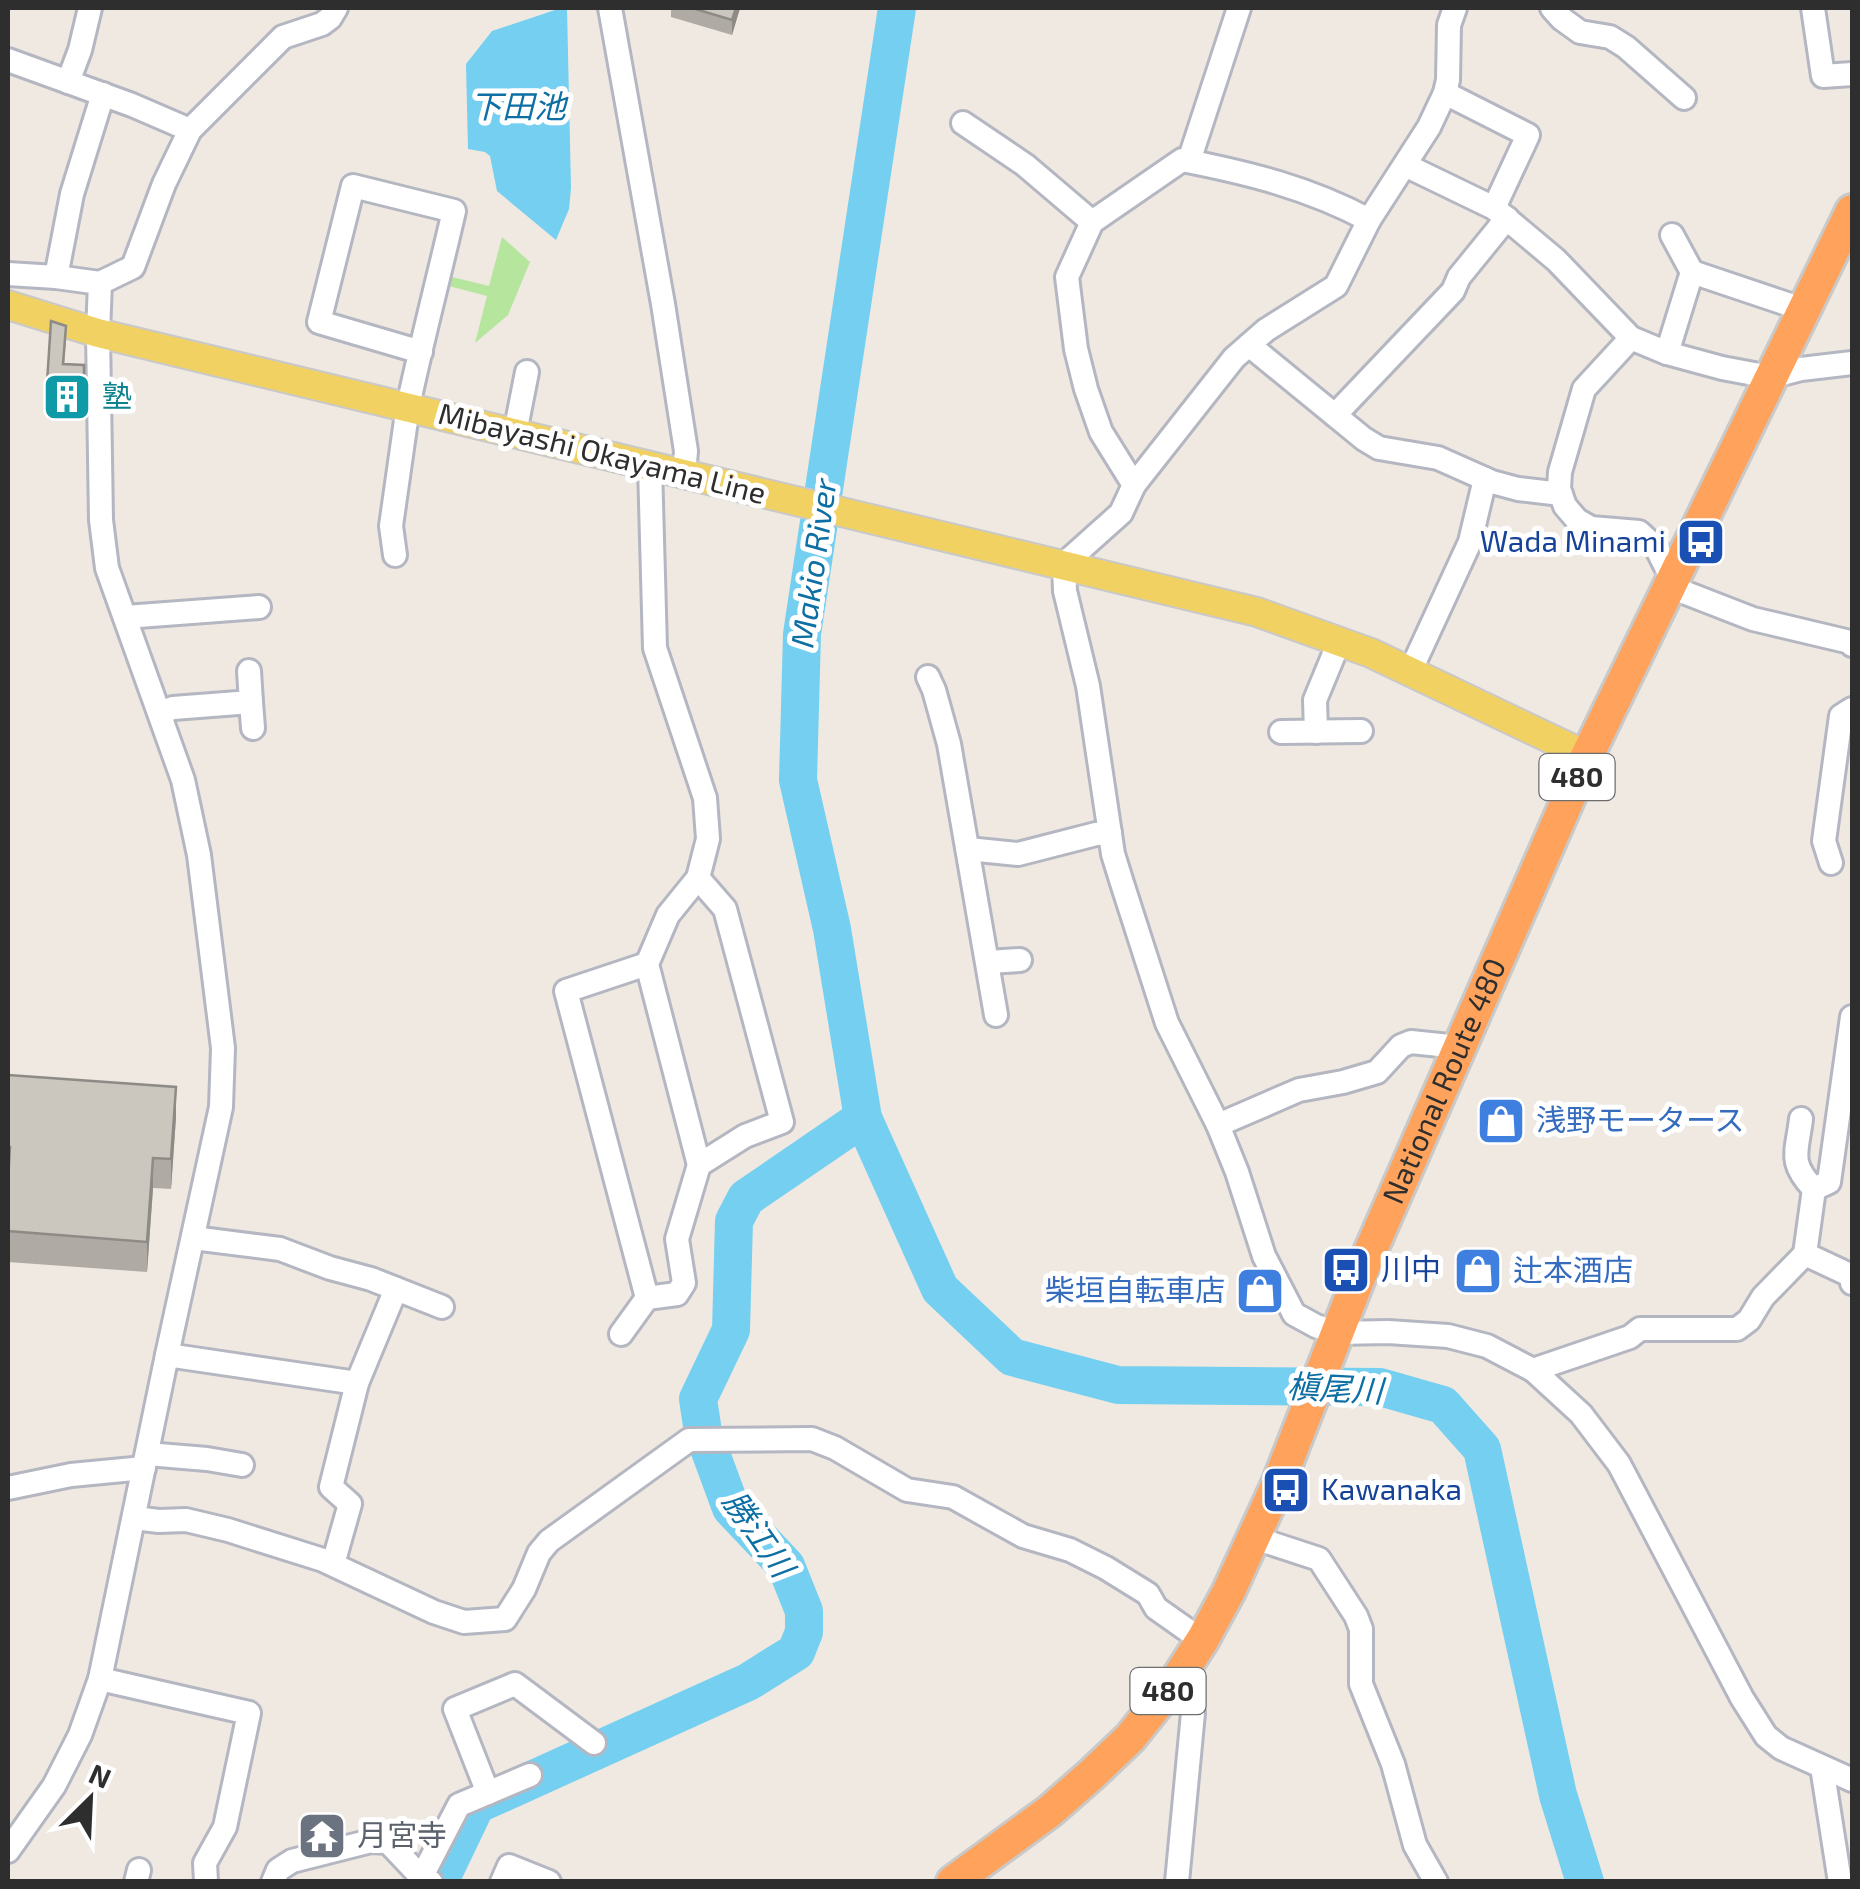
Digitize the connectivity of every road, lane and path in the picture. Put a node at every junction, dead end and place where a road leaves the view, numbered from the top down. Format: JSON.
{"nodes":[{"id":1,"x":90,"y":8,"type":"edge"},
{"id":2,"x":336,"y":8,"type":"edge"},
{"id":3,"x":610,"y":8,"type":"edge"},
{"id":4,"x":1240,"y":8,"type":"edge"},
{"id":5,"x":1455,"y":8,"type":"edge"},
{"id":6,"x":1552,"y":8,"type":"edge"},
{"id":7,"x":1813,"y":8,"type":"edge"},
{"id":8,"x":8,"y":60,"type":"edge"},
{"id":9,"x":1852,"y":74,"type":"edge"},
{"id":10,"x":68,"y":82,"type":"junction"},
{"id":11,"x":1445,"y":93,"type":"junction"},
{"id":12,"x":103,"y":94,"type":"junction"},
{"id":13,"x":1684,"y":98,"type":"dead end"},
{"id":14,"x":963,"y":123,"type":"dead end"},
{"id":15,"x":190,"y":130,"type":"junction"},
{"id":16,"x":1190,"y":162,"type":"junction"},
{"id":17,"x":1405,"y":166,"type":"junction"},
{"id":18,"x":1852,"y":210,"type":"edge"},
{"id":19,"x":1500,"y":213,"type":"junction"},
{"id":20,"x":1369,"y":220,"type":"junction"},
{"id":21,"x":1092,"y":222,"type":"junction"},
{"id":22,"x":1672,"y":235,"type":"dead end"},
{"id":23,"x":1692,"y":272,"type":"junction"},
{"id":24,"x":8,"y":274,"type":"edge"},
{"id":25,"x":56,"y":277,"type":"junction"},
{"id":26,"x":100,"y":283,"type":"junction"},
{"id":27,"x":8,"y":305,"type":"edge"},
{"id":28,"x":1804,"y":310,"type":"junction"},
{"id":29,"x":98,"y":333,"type":"junction"},
{"id":30,"x":1631,"y":338,"type":"junction"},
{"id":31,"x":1249,"y":345,"type":"junction"},
{"id":32,"x":421,"y":352,"type":"junction"},
{"id":33,"x":1667,"y":353,"type":"junction"},
{"id":34,"x":1852,"y":363,"type":"edge"},
{"id":35,"x":527,"y":372,"type":"dead end"},
{"id":36,"x":1770,"y":377,"type":"junction"},
{"id":37,"x":408,"y":406,"type":"junction"},
{"id":38,"x":1335,"y":415,"type":"junction"},
{"id":39,"x":515,"y":432,"type":"junction"},
{"id":40,"x":650,"y":466,"type":"junction"},
{"id":41,"x":684,"y":474,"type":"junction"},
{"id":42,"x":1485,"y":479,"type":"junction"},
{"id":43,"x":1134,"y":484,"type":"junction"},
{"id":44,"x":1561,"y":494,"type":"junction"},
{"id":45,"x":386,"y":542,"type":"dead end"},
{"id":46,"x":1064,"y":564,"type":"junction"},
{"id":47,"x":1670,"y":582,"type":"junction"},
{"id":48,"x":259,"y":606,"type":"dead end"},
{"id":49,"x":125,"y":616,"type":"junction"},
{"id":50,"x":1339,"y":642,"type":"junction"},
{"id":51,"x":1852,"y":646,"type":"edge"},
{"id":52,"x":248,"y":670,"type":"dead end"},
{"id":53,"x":1410,"y":672,"type":"junction"},
{"id":54,"x":927,"y":693,"type":"dead end"},
{"id":55,"x":250,"y":702,"type":"junction"},
{"id":56,"x":1852,"y":708,"type":"edge"},
{"id":57,"x":160,"y":714,"type":"junction"},
{"id":58,"x":253,"y":728,"type":"dead end"},
{"id":59,"x":1361,"y":731,"type":"dead end"},
{"id":60,"x":1281,"y":732,"type":"dead end"},
{"id":61,"x":1316,"y":732,"type":"junction"},
{"id":62,"x":1587,"y":756,"type":"junction"},
{"id":63,"x":1110,"y":833,"type":"junction"},
{"id":64,"x":968,"y":850,"type":"junction"},
{"id":65,"x":1832,"y":862,"type":"dead end"},
{"id":66,"x":698,"y":878,"type":"junction"},
{"id":67,"x":1020,"y":960,"type":"dead end"},
{"id":68,"x":988,"y":962,"type":"junction"},
{"id":69,"x":647,"y":964,"type":"junction"},
{"id":70,"x":996,"y":1014,"type":"dead end"},
{"id":71,"x":1852,"y":1017,"type":"edge"},
{"id":72,"x":1459,"y":1047,"type":"junction"},
{"id":73,"x":1801,"y":1118,"type":"dead end"},
{"id":74,"x":1218,"y":1125,"type":"junction"},
{"id":75,"x":699,"y":1165,"type":"junction"},
{"id":76,"x":1814,"y":1189,"type":"junction"},
{"id":77,"x":193,"y":1238,"type":"junction"},
{"id":78,"x":1805,"y":1254,"type":"junction"},
{"id":79,"x":1852,"y":1283,"type":"edge"},
{"id":80,"x":396,"y":1289,"type":"junction"},
{"id":81,"x":647,"y":1298,"type":"junction"},
{"id":82,"x":442,"y":1307,"type":"dead end"},
{"id":83,"x":621,"y":1334,"type":"dead end"},
{"id":84,"x":1332,"y":1344,"type":"junction"},
{"id":85,"x":166,"y":1355,"type":"junction"},
{"id":86,"x":1533,"y":1370,"type":"junction"},
{"id":87,"x":357,"y":1384,"type":"junction"},
{"id":88,"x":146,"y":1461,"type":"junction"},
{"id":89,"x":242,"y":1465,"type":"dead end"},
{"id":90,"x":8,"y":1488,"type":"edge"},
{"id":91,"x":134,"y":1518,"type":"junction"},
{"id":92,"x":1255,"y":1538,"type":"junction"},
{"id":93,"x":333,"y":1564,"type":"junction"},
{"id":94,"x":1203,"y":1639,"type":"junction"},
{"id":95,"x":1178,"y":1678,"type":"junction"},
{"id":96,"x":100,"y":1679,"type":"junction"},
{"id":97,"x":594,"y":1744,"type":"dead end"},
{"id":98,"x":1822,"y":1767,"type":"junction"},
{"id":99,"x":530,"y":1775,"type":"dead end"},
{"id":100,"x":1852,"y":1780,"type":"edge"},
{"id":101,"x":488,"y":1792,"type":"junction"},
{"id":102,"x":8,"y":1851,"type":"edge"},
{"id":103,"x":424,"y":1880,"type":"edge"},
{"id":104,"x":954,"y":1881,"type":"edge"},
{"id":105,"x":206,"y":1882,"type":"edge"},
{"id":106,"x":273,"y":1882,"type":"edge"},
{"id":107,"x":502,"y":1882,"type":"edge"},
{"id":108,"x":549,"y":1882,"type":"edge"},
{"id":109,"x":1176,"y":1882,"type":"edge"},
{"id":110,"x":1436,"y":1882,"type":"edge"},
{"id":111,"x":1840,"y":1882,"type":"edge"}],
"edges":[{"from":1,"to":10,"type":"street"},
{"from":2,"to":15,"type":"street"},
{"from":3,"to":41,"type":"street"},
{"from":4,"to":16,"type":"street"},
{"from":5,"to":11,"type":"street"},
{"from":6,"to":13,"type":"street"},
{"from":7,"to":9,"type":"street"},
{"from":8,"to":10,"type":"street"},
{"from":10,"to":12,"type":"street"},
{"from":11,"to":17,"type":"street"},
{"from":11,"to":19,"type":"street"},
{"from":12,"to":15,"type":"street"},
{"from":12,"to":25,"type":"street"},
{"from":14,"to":21,"type":"street"},
{"from":15,"to":26,"type":"street"},
{"from":16,"to":20,"type":"street"},
{"from":16,"to":21,"type":"street"},
{"from":17,"to":19,"type":"street"},
{"from":17,"to":20,"type":"street"},
{"from":18,"to":28,"type":"highway","name":"National Route 480","number":"480"},
{"from":19,"to":30,"type":"street"},
{"from":19,"to":38,"type":"street"},
{"from":20,"to":31,"type":"street"},
{"from":21,"to":43,"type":"street"},
{"from":22,"to":23,"type":"street"},
{"from":23,"to":28,"type":"street"},
{"from":23,"to":33,"type":"street"},
{"from":24,"to":25,"type":"street"},
{"from":25,"to":26,"type":"street"},
{"from":26,"to":29,"type":"street"},
{"from":27,"to":29,"type":"main road","name":"Mibayashi Okayama Line"},
{"from":28,"to":36,"type":"highway","name":"National Route 480","number":"480"},
{"from":29,"to":37,"type":"main road","name":"Mibayashi Okayama Line"},
{"from":29,"to":49,"type":"street"},
{"from":30,"to":33,"type":"street"},
{"from":30,"to":44,"type":"street"},
{"from":31,"to":38,"type":"street"},
{"from":31,"to":43,"type":"street"},
{"from":32,"to":32,"type":"street"},
{"from":32,"to":37,"type":"street"},
{"from":33,"to":36,"type":"street"},
{"from":34,"to":36,"type":"street"},
{"from":35,"to":39,"type":"street"},
{"from":36,"to":47,"type":"highway","name":"National Route 480","number":"480"},
{"from":37,"to":39,"type":"main road","name":"Mibayashi Okayama Line"},
{"from":37,"to":45,"type":"street"},
{"from":38,"to":42,"type":"street"},
{"from":39,"to":40,"type":"main road","name":"Mibayashi Okayama Line"},
{"from":40,"to":41,"type":"main road","name":"Mibayashi Okayama Line"},
{"from":40,"to":66,"type":"street"},
{"from":41,"to":46,"type":"main road","name":"Mibayashi Okayama Line"},
{"from":42,"to":44,"type":"street"},
{"from":42,"to":53,"type":"street"},
{"from":43,"to":46,"type":"street"},
{"from":44,"to":47,"type":"street"},
{"from":46,"to":50,"type":"main road","name":"Mibayashi Okayama Line"},
{"from":46,"to":63,"type":"street"},
{"from":47,"to":51,"type":"street"},
{"from":47,"to":62,"type":"highway","name":"National Route 480","number":"480"},
{"from":48,"to":49,"type":"street"},
{"from":49,"to":57,"type":"street"},
{"from":50,"to":53,"type":"main road","name":"Mibayashi Okayama Line"},
{"from":50,"to":61,"type":"street"},
{"from":52,"to":55,"type":"street"},
{"from":53,"to":62,"type":"main road","name":"Mibayashi Okayama Line"},
{"from":54,"to":64,"type":"street"},
{"from":55,"to":57,"type":"street"},
{"from":55,"to":58,"type":"street"},
{"from":56,"to":65,"type":"street"},
{"from":57,"to":77,"type":"street"},
{"from":59,"to":61,"type":"street"},
{"from":60,"to":61,"type":"street"},
{"from":62,"to":72,"type":"highway","name":"National Route 480","number":"480"},
{"from":63,"to":64,"type":"street"},
{"from":63,"to":74,"type":"street"},
{"from":64,"to":68,"type":"street"},
{"from":66,"to":69,"type":"street"},
{"from":66,"to":75,"type":"street"},
{"from":67,"to":68,"type":"street"},
{"from":68,"to":70,"type":"street"},
{"from":69,"to":75,"type":"street"},
{"from":69,"to":81,"type":"street"},
{"from":71,"to":76,"type":"street"},
{"from":72,"to":74,"type":"street"},
{"from":72,"to":84,"type":"highway","name":"National Route 480","number":"480"},
{"from":73,"to":76,"type":"street"},
{"from":74,"to":84,"type":"street"},
{"from":75,"to":81,"type":"street"},
{"from":76,"to":78,"type":"street"},
{"from":77,"to":80,"type":"street"},
{"from":77,"to":85,"type":"street"},
{"from":78,"to":79,"type":"street"},
{"from":78,"to":86,"type":"street"},
{"from":80,"to":82,"type":"street"},
{"from":80,"to":87,"type":"street"},
{"from":81,"to":83,"type":"street"},
{"from":84,"to":86,"type":"street"},
{"from":84,"to":92,"type":"highway","name":"National Route 480","number":"480"},
{"from":85,"to":87,"type":"street"},
{"from":85,"to":88,"type":"street"},
{"from":86,"to":98,"type":"street"},
{"from":87,"to":93,"type":"street"},
{"from":88,"to":89,"type":"street"},
{"from":88,"to":90,"type":"street"},
{"from":88,"to":91,"type":"street"},
{"from":91,"to":93,"type":"street"},
{"from":91,"to":96,"type":"street"},
{"from":92,"to":94,"type":"highway","name":"National Route 480","number":"480"},
{"from":92,"to":110,"type":"street"},
{"from":93,"to":94,"type":"street"},
{"from":94,"to":95,"type":"highway","name":"National Route 480","number":"480"},
{"from":95,"to":104,"type":"highway","name":"National Route 480","number":"480"},
{"from":95,"to":109,"type":"street"},
{"from":96,"to":102,"type":"street"},
{"from":96,"to":105,"type":"street"},
{"from":97,"to":101,"type":"street"},
{"from":98,"to":100,"type":"street"},
{"from":98,"to":111,"type":"street"},
{"from":99,"to":101,"type":"street"},
{"from":101,"to":103,"type":"street"},
{"from":103,"to":106,"type":"street"},
{"from":107,"to":108,"type":"street"}]}
